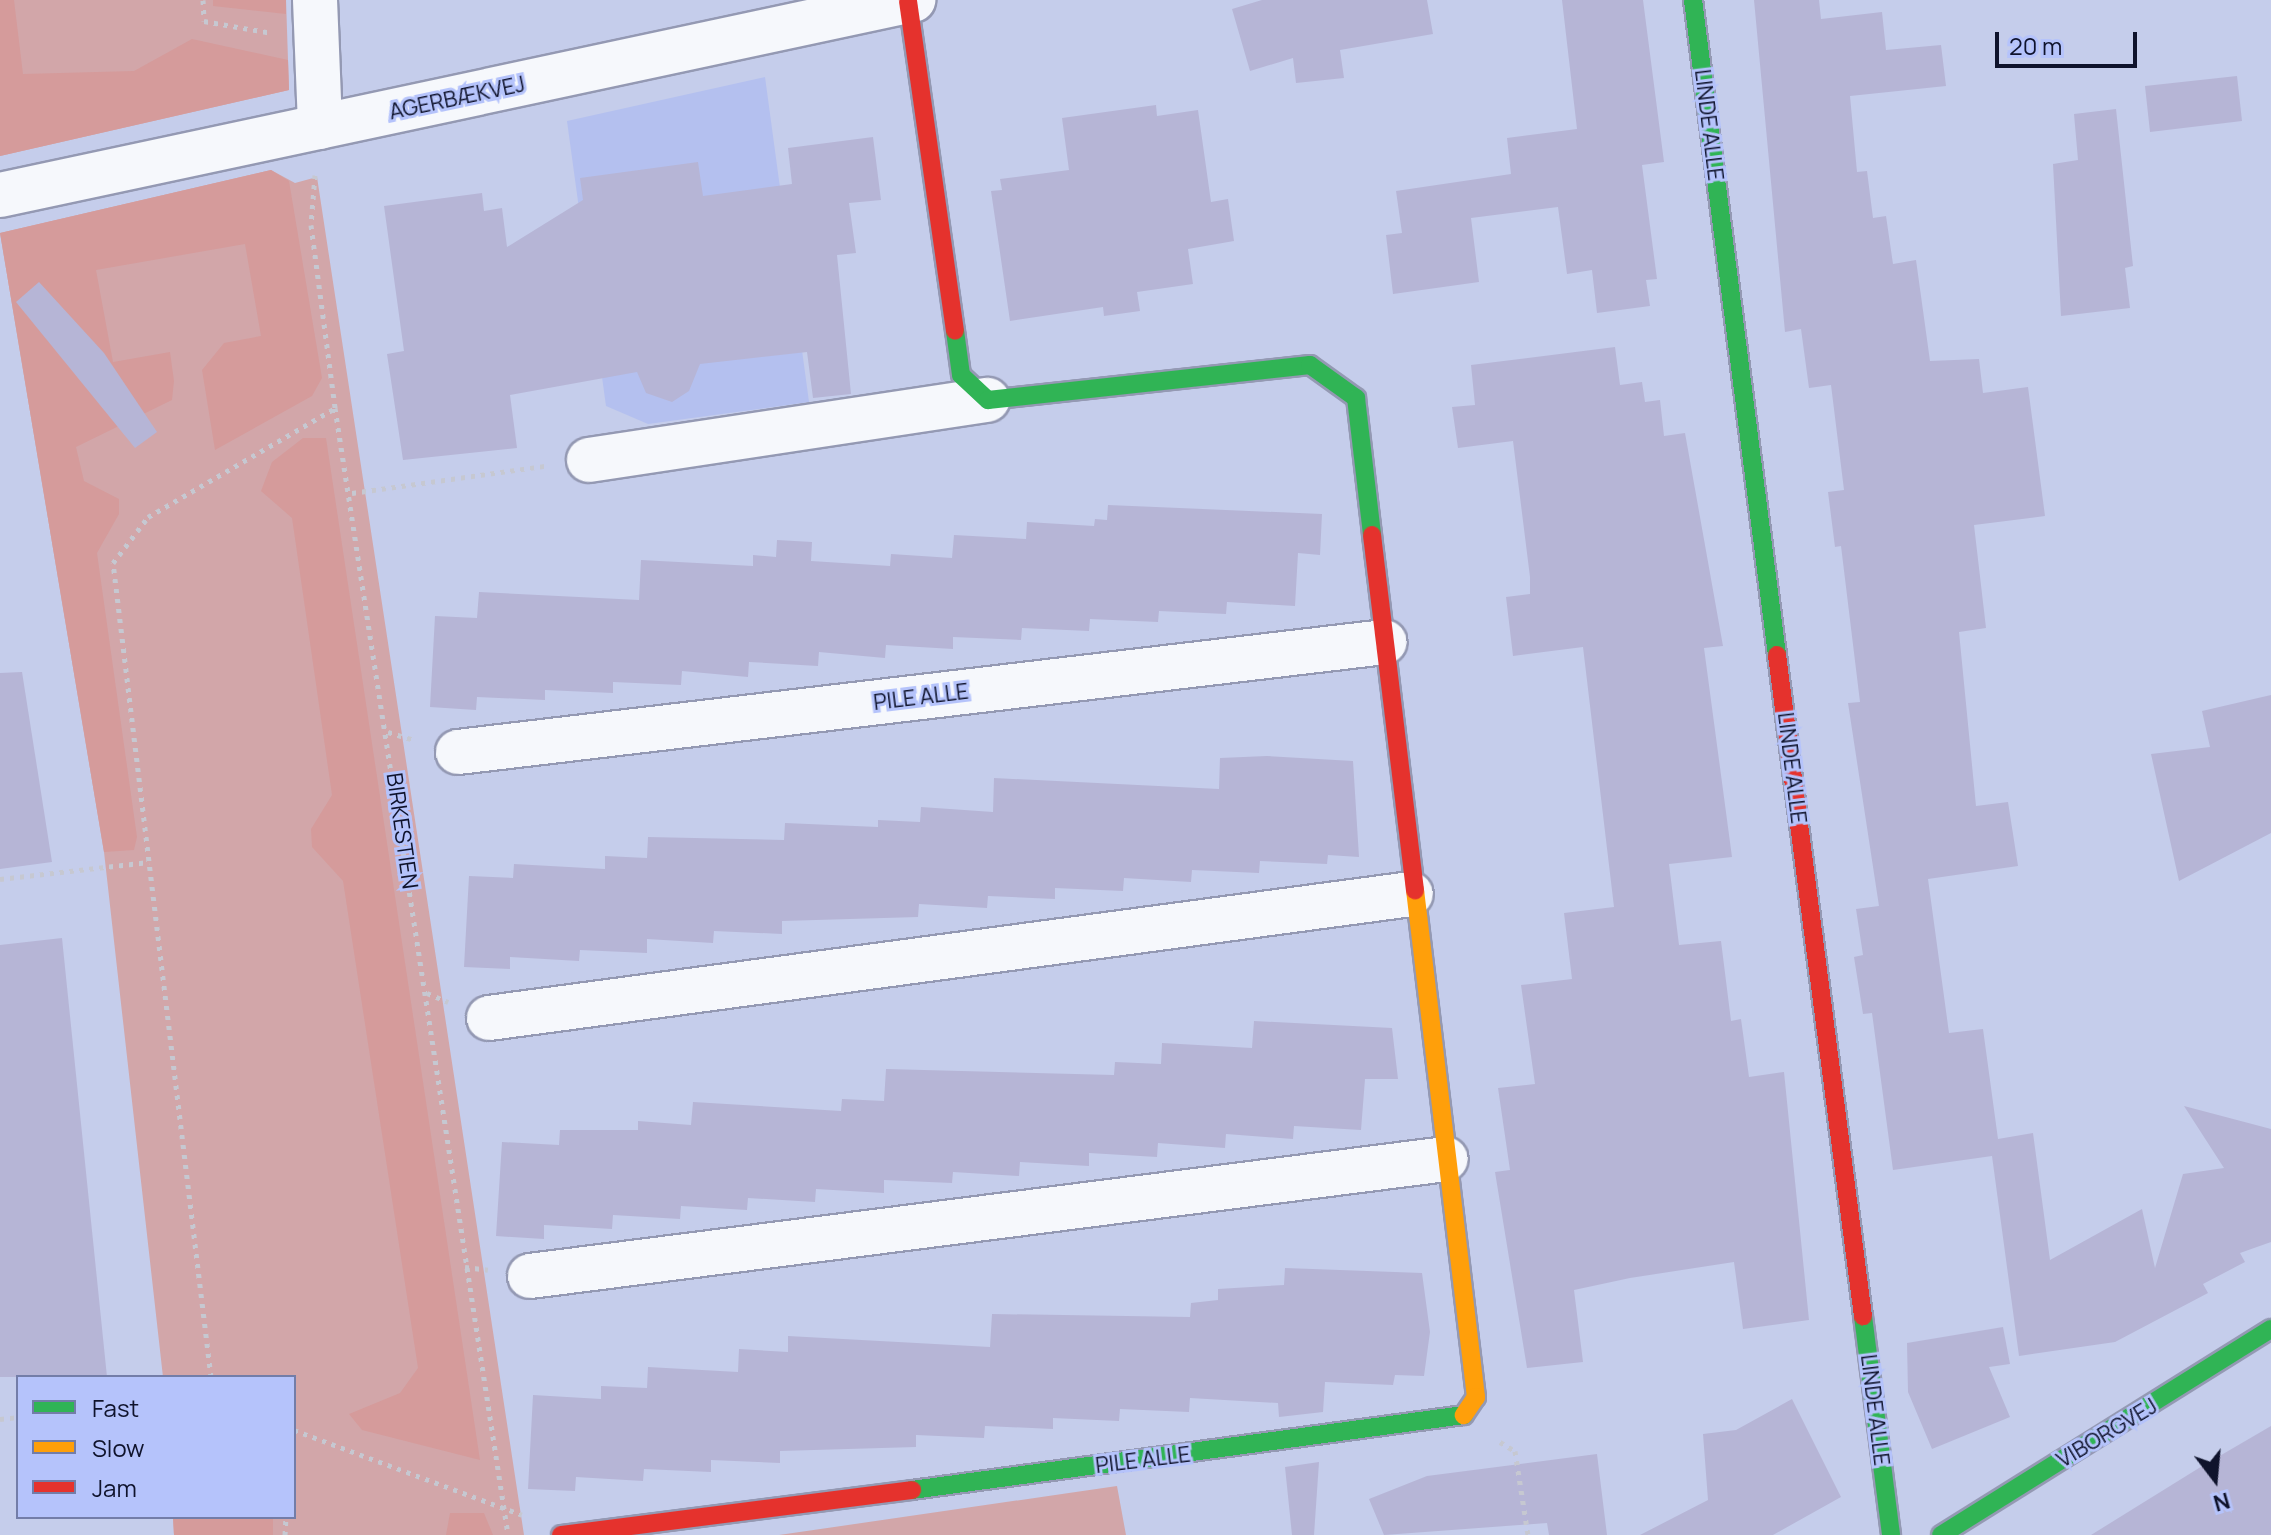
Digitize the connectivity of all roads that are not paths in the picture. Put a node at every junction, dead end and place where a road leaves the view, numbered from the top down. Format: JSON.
{"nodes":[{"id":1,"x":1693,"y":0,"type":"edge"},
{"id":2,"x":911,"y":1,"type":"edge"},
{"id":3,"x":316,"y":20,"type":"edge"},
{"id":4,"x":320,"y":127,"type":"junction"},
{"id":5,"x":0,"y":195,"type":"edge"},
{"id":6,"x":988,"y":400,"type":"junction"},
{"id":7,"x":589,"y":460,"type":"road end"},
{"id":8,"x":1384,"y":642,"type":"junction"},
{"id":9,"x":458,"y":752,"type":"dead end"},
{"id":10,"x":1411,"y":894,"type":"junction"},
{"id":11,"x":489,"y":1018,"type":"dead end"},
{"id":12,"x":1446,"y":1159,"type":"junction"},
{"id":13,"x":530,"y":1276,"type":"dead end"},
{"id":14,"x":2271,"y":1329,"type":"edge"},
{"id":15,"x":561,"y":1535,"type":"edge"},
{"id":16,"x":1891,"y":1535,"type":"edge"},
{"id":17,"x":1941,"y":1535,"type":"edge"}],
"edges":[{"from":1,"to":16,"type":"street","name":"LINDE ALLE"},
{"from":2,"to":4,"type":"street","name":"AGERBÆKVEJ"},
{"from":2,"to":6,"type":"street"},
{"from":3,"to":4,"type":"street"},
{"from":4,"to":5,"type":"street","name":"AGERBÆKVEJ"},
{"from":6,"to":7,"type":"street"},
{"from":6,"to":8,"type":"street"},
{"from":8,"to":9,"type":"street","name":"PILE ALLE"},
{"from":8,"to":10,"type":"street"},
{"from":10,"to":11,"type":"street"},
{"from":10,"to":12,"type":"street"},
{"from":12,"to":13,"type":"street"},
{"from":12,"to":15,"type":"street","name":"PILE ALLE"},
{"from":14,"to":17,"type":"street","name":"VIBORGVEJ"}]}
